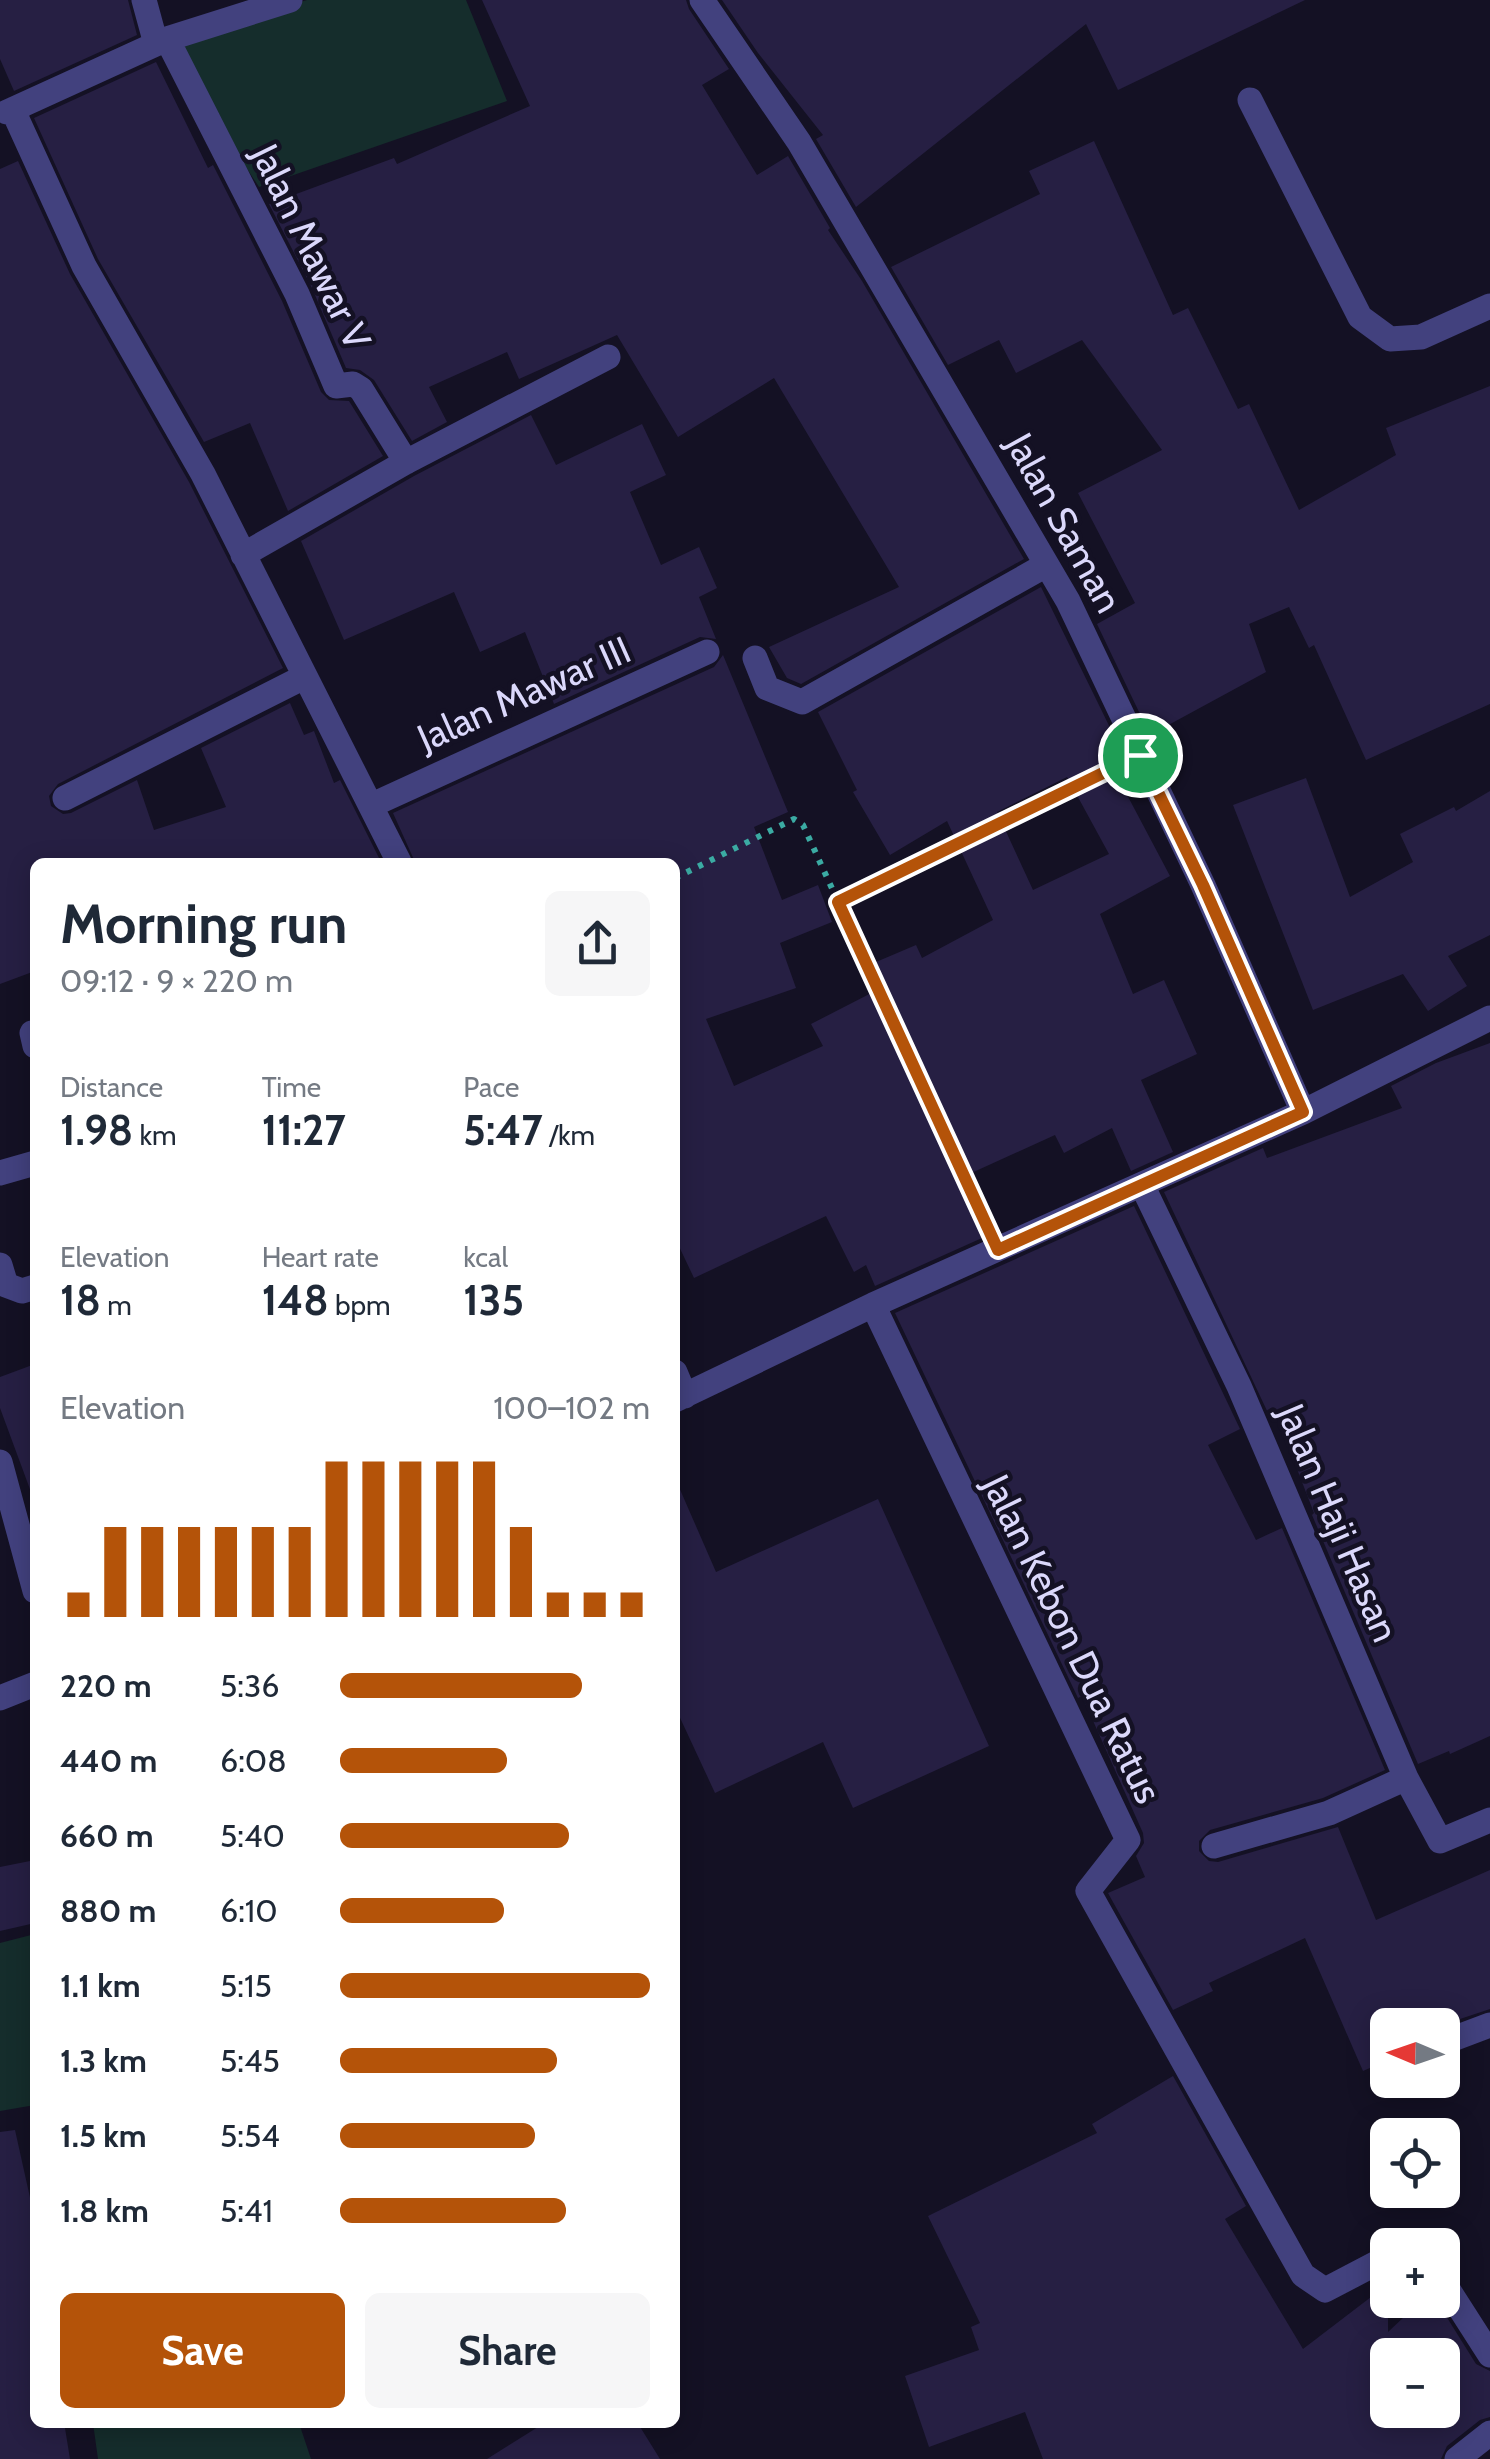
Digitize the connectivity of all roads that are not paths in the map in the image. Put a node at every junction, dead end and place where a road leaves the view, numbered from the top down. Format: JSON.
{"nodes":[{"id":1,"x":144,"y":0,"type":"edge"},
{"id":2,"x":290,"y":0,"type":"edge"},
{"id":3,"x":702,"y":0,"type":"edge"},
{"id":4,"x":155,"y":44,"type":"junction"},
{"id":5,"x":1250,"y":100,"type":"dead end"},
{"id":6,"x":9,"y":111,"type":"edge"},
{"id":7,"x":1490,"y":306,"type":"edge"},
{"id":8,"x":608,"y":357,"type":"dead end"},
{"id":9,"x":406,"y":462,"type":"junction"},
{"id":10,"x":243,"y":555,"type":"junction"},
{"id":11,"x":1046,"y":566,"type":"junction"},
{"id":12,"x":707,"y":652,"type":"dead end"},
{"id":13,"x":755,"y":658,"type":"dead end"},
{"id":14,"x":304,"y":677,"type":"junction"},
{"id":15,"x":65,"y":798,"type":"dead end"},
{"id":16,"x":372,"y":805,"type":"junction"},
{"id":17,"x":397,"y":858,"type":"edge"},
{"id":18,"x":1490,"y":1018,"type":"edge"},
{"id":19,"x":1303,"y":1112,"type":"junction"},
{"id":20,"x":30,"y":1164,"type":"edge"},
{"id":21,"x":0,"y":1173,"type":"edge"},
{"id":22,"x":1142,"y":1185,"type":"junction"},
{"id":23,"x":0,"y":1264,"type":"edge"},
{"id":24,"x":30,"y":1289,"type":"edge"},
{"id":25,"x":873,"y":1304,"type":"junction"},
{"id":26,"x":680,"y":1398,"type":"edge"},
{"id":27,"x":0,"y":1462,"type":"edge"},
{"id":28,"x":30,"y":1573,"type":"edge"},
{"id":29,"x":30,"y":1686,"type":"edge"},
{"id":30,"x":0,"y":1698,"type":"edge"},
{"id":31,"x":1406,"y":1778,"type":"junction"},
{"id":32,"x":1490,"y":1820,"type":"edge"},
{"id":33,"x":1214,"y":1846,"type":"dead end"},
{"id":34,"x":1490,"y":2025,"type":"edge"},
{"id":35,"x":1460,"y":2036,"type":"edge"},
{"id":36,"x":1370,"y":2266,"type":"edge"},
{"id":37,"x":1460,"y":2308,"type":"edge"},
{"id":38,"x":1490,"y":2355,"type":"edge"},
{"id":39,"x":1490,"y":2433,"type":"edge"},
{"id":40,"x":1456,"y":2459,"type":"edge"}],
"edges":[{"from":1,"to":4,"type":"street"},
{"from":2,"to":4,"type":"street"},
{"from":3,"to":11,"type":"street","name":"Jalan Saman"},
{"from":4,"to":6,"type":"street"},
{"from":4,"to":9,"type":"street","name":"Jalan Mawar V"},
{"from":5,"to":7,"type":"street"},
{"from":6,"to":10,"type":"street"},
{"from":8,"to":9,"type":"street"},
{"from":9,"to":10,"type":"street"},
{"from":10,"to":14,"type":"street"},
{"from":11,"to":13,"type":"street"},
{"from":11,"to":19,"type":"street","name":"Jalan Saman"},
{"from":12,"to":16,"type":"street","name":"Jalan Mawar III"},
{"from":14,"to":15,"type":"street"},
{"from":14,"to":16,"type":"street"},
{"from":16,"to":17,"type":"street"},
{"from":18,"to":19,"type":"street"},
{"from":19,"to":22,"type":"street"},
{"from":20,"to":21,"type":"street"},
{"from":22,"to":25,"type":"street"},
{"from":22,"to":31,"type":"street","name":"Jalan Haji Hasan"},
{"from":23,"to":24,"type":"street"},
{"from":25,"to":26,"type":"street"},
{"from":25,"to":36,"type":"street","name":"Jalan Kebon Dua Ratus"},
{"from":27,"to":28,"type":"street"},
{"from":29,"to":30,"type":"street"},
{"from":31,"to":32,"type":"street","name":"Jalan Haji Hasan"},
{"from":31,"to":33,"type":"street"},
{"from":34,"to":35,"type":"street"},
{"from":37,"to":38,"type":"street"},
{"from":39,"to":40,"type":"street"}]}
